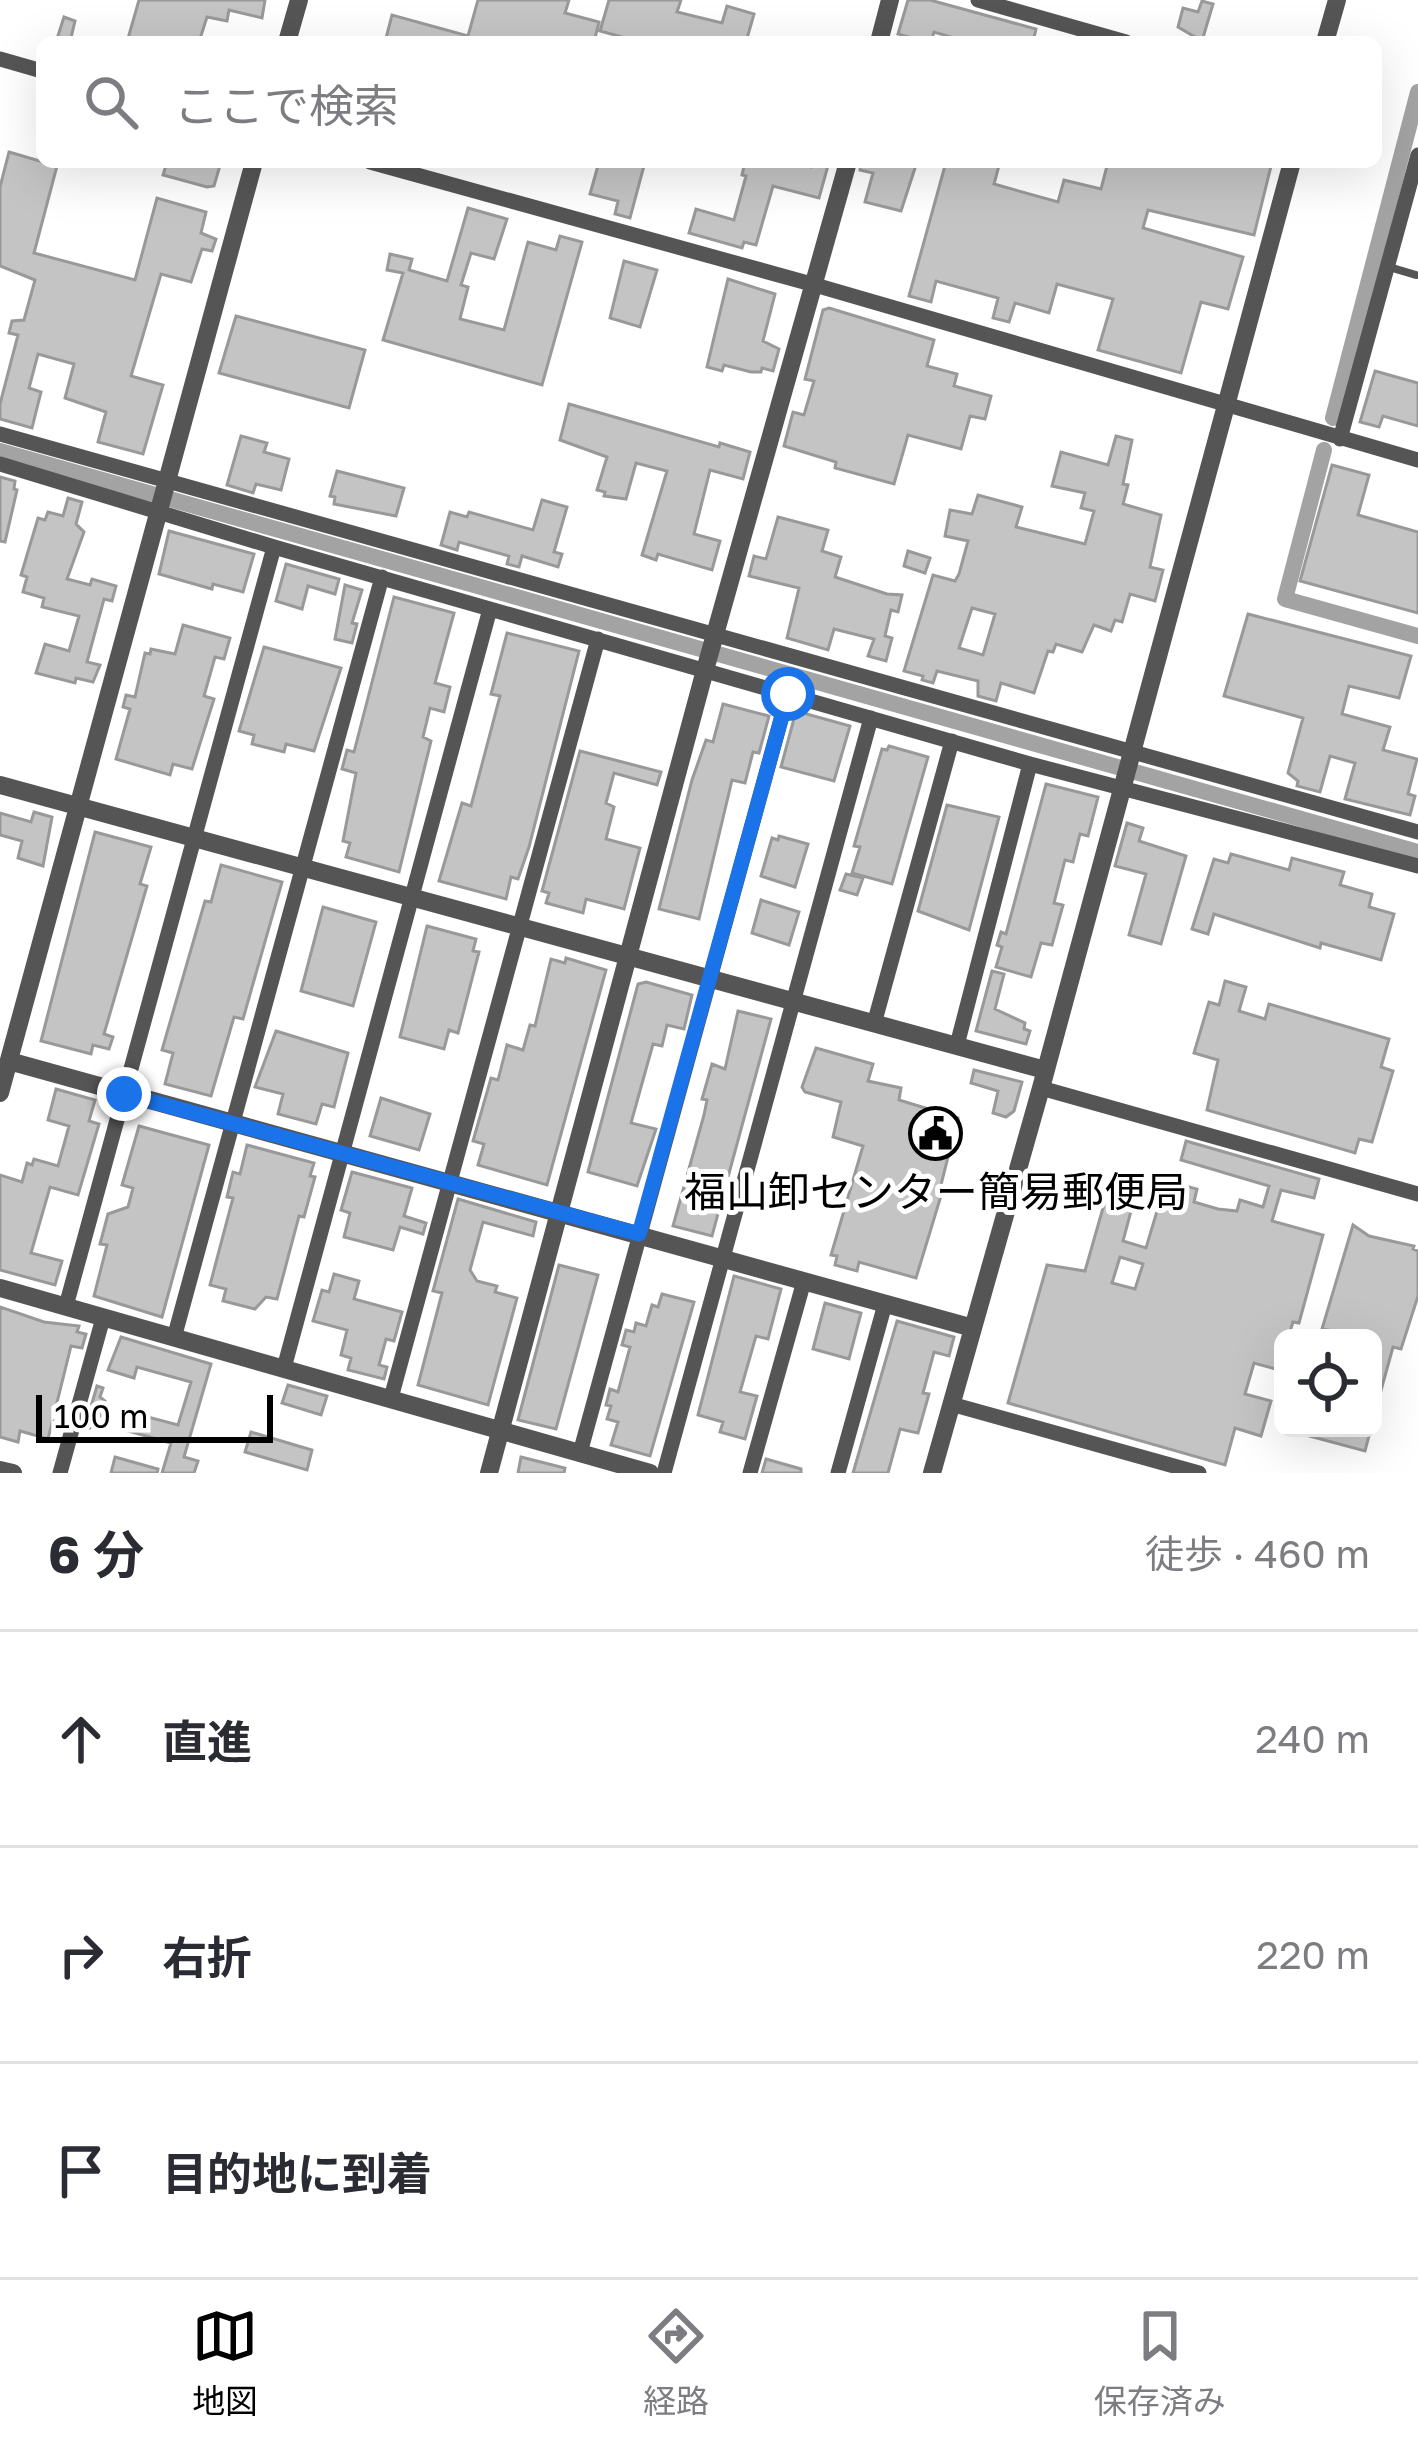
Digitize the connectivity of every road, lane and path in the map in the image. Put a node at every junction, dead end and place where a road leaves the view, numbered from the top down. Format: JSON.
{"nodes":[{"id":1,"x":299,"y":0,"type":"edge"},
{"id":2,"x":890,"y":0,"type":"edge"},
{"id":3,"x":978,"y":0,"type":"edge"},
{"id":4,"x":1337,"y":0,"type":"edge"},
{"id":5,"x":289,"y":36,"type":"edge"},
{"id":6,"x":881,"y":36,"type":"edge"},
{"id":7,"x":1105,"y":36,"type":"edge"},
{"id":8,"x":1327,"y":36,"type":"edge"},
{"id":9,"x":0,"y":59,"type":"edge"},
{"id":10,"x":36,"y":68,"type":"edge"},
{"id":11,"x":1418,"y":155,"type":"edge"},
{"id":12,"x":252,"y":168,"type":"edge"},
{"id":13,"x":392,"y":168,"type":"edge"},
{"id":14,"x":846,"y":168,"type":"edge"},
{"id":15,"x":1290,"y":168,"type":"edge"},
{"id":16,"x":1387,"y":267,"type":"junction"},
{"id":17,"x":1416,"y":275,"type":"edge"},
{"id":18,"x":815,"y":285,"type":"junction"},
{"id":19,"x":1224,"y":403,"type":"junction"},
{"id":20,"x":0,"y":434,"type":"edge"},
{"id":21,"x":1340,"y":439,"type":"junction"},
{"id":22,"x":1418,"y":460,"type":"edge"},
{"id":23,"x":0,"y":464,"type":"edge"},
{"id":24,"x":164,"y":496,"type":"junction"},
{"id":25,"x":274,"y":547,"type":"junction"},
{"id":26,"x":382,"y":577,"type":"junction"},
{"id":27,"x":490,"y":609,"type":"junction"},
{"id":28,"x":598,"y":639,"type":"junction"},
{"id":29,"x":710,"y":652,"type":"junction"},
{"id":30,"x":788,"y":694,"type":"junction"},
{"id":31,"x":871,"y":718,"type":"junction"},
{"id":32,"x":952,"y":741,"type":"junction"},
{"id":33,"x":1129,"y":754,"type":"junction"},
{"id":34,"x":1030,"y":764,"type":"junction"},
{"id":35,"x":0,"y":784,"type":"edge"},
{"id":36,"x":1122,"y":784,"type":"junction"},
{"id":37,"x":79,"y":807,"type":"junction"},
{"id":38,"x":1418,"y":832,"type":"edge"},
{"id":39,"x":194,"y":838,"type":"junction"},
{"id":40,"x":1418,"y":866,"type":"edge"},
{"id":41,"x":303,"y":868,"type":"junction"},
{"id":42,"x":412,"y":898,"type":"junction"},
{"id":43,"x":518,"y":926,"type":"junction"},
{"id":44,"x":630,"y":956,"type":"junction"},
{"id":45,"x":710,"y":980,"type":"junction"},
{"id":46,"x":794,"y":1003,"type":"junction"},
{"id":47,"x":874,"y":1024,"type":"junction"},
{"id":48,"x":957,"y":1045,"type":"junction"},
{"id":49,"x":9,"y":1061,"type":"junction"},
{"id":50,"x":1043,"y":1079,"type":"junction"},
{"id":51,"x":0,"y":1093,"type":"edge"},
{"id":52,"x":124,"y":1094,"type":"junction"},
{"id":53,"x":234,"y":1124,"type":"junction"},
{"id":54,"x":342,"y":1153,"type":"junction"},
{"id":55,"x":451,"y":1182,"type":"junction"},
{"id":56,"x":1418,"y":1194,"type":"edge"},
{"id":57,"x":559,"y":1211,"type":"junction"},
{"id":58,"x":639,"y":1234,"type":"junction"},
{"id":59,"x":722,"y":1258,"type":"junction"},
{"id":60,"x":804,"y":1281,"type":"junction"},
{"id":61,"x":0,"y":1288,"type":"edge"},
{"id":62,"x":885,"y":1304,"type":"junction"},
{"id":63,"x":65,"y":1306,"type":"junction"},
{"id":64,"x":103,"y":1318,"type":"junction"},
{"id":65,"x":973,"y":1328,"type":"junction"},
{"id":66,"x":174,"y":1338,"type":"junction"},
{"id":67,"x":284,"y":1368,"type":"junction"},
{"id":68,"x":391,"y":1398,"type":"junction"},
{"id":69,"x":952,"y":1404,"type":"junction"},
{"id":70,"x":500,"y":1429,"type":"junction"},
{"id":71,"x":580,"y":1453,"type":"junction"},
{"id":72,"x":0,"y":1469,"type":"edge"},
{"id":73,"x":13,"y":1473,"type":"edge"},
{"id":74,"x":60,"y":1473,"type":"edge"},
{"id":75,"x":489,"y":1473,"type":"edge"},
{"id":76,"x":650,"y":1473,"type":"edge"},
{"id":77,"x":664,"y":1473,"type":"edge"},
{"id":78,"x":750,"y":1473,"type":"edge"},
{"id":79,"x":838,"y":1473,"type":"edge"},
{"id":80,"x":932,"y":1473,"type":"edge"},
{"id":81,"x":1199,"y":1473,"type":"edge"}],
"edges":[{"from":1,"to":5,"type":"street"},
{"from":2,"to":6,"type":"street"},
{"from":3,"to":7,"type":"street"},
{"from":4,"to":8,"type":"street"},
{"from":9,"to":10,"type":"street"},
{"from":11,"to":16,"type":"street"},
{"from":12,"to":24,"type":"street"},
{"from":13,"to":18,"type":"street"},
{"from":14,"to":18,"type":"street"},
{"from":15,"to":19,"type":"street"},
{"from":16,"to":17,"type":"lane"},
{"from":16,"to":21,"type":"street"},
{"from":18,"to":19,"type":"street"},
{"from":18,"to":29,"type":"street"},
{"from":19,"to":21,"type":"street"},
{"from":19,"to":33,"type":"street"},
{"from":20,"to":24,"type":"street"},
{"from":21,"to":22,"type":"street"},
{"from":23,"to":24,"type":"street"},
{"from":24,"to":25,"type":"street"},
{"from":24,"to":29,"type":"street"},
{"from":24,"to":37,"type":"street"},
{"from":25,"to":26,"type":"street"},
{"from":25,"to":39,"type":"street"},
{"from":26,"to":27,"type":"street"},
{"from":26,"to":41,"type":"street"},
{"from":27,"to":28,"type":"street"},
{"from":27,"to":42,"type":"street"},
{"from":28,"to":29,"type":"street"},
{"from":28,"to":43,"type":"street"},
{"from":29,"to":30,"type":"street"},
{"from":29,"to":33,"type":"street"},
{"from":29,"to":44,"type":"street"},
{"from":30,"to":31,"type":"street"},
{"from":30,"to":45,"type":"street"},
{"from":31,"to":32,"type":"street"},
{"from":31,"to":46,"type":"street"},
{"from":32,"to":34,"type":"street"},
{"from":32,"to":47,"type":"street"},
{"from":33,"to":36,"type":"street"},
{"from":33,"to":38,"type":"street"},
{"from":34,"to":36,"type":"street"},
{"from":34,"to":48,"type":"street"},
{"from":35,"to":37,"type":"street"},
{"from":36,"to":40,"type":"street"},
{"from":36,"to":50,"type":"street"},
{"from":37,"to":39,"type":"street"},
{"from":37,"to":49,"type":"street"},
{"from":39,"to":41,"type":"street"},
{"from":39,"to":52,"type":"street"},
{"from":41,"to":42,"type":"street"},
{"from":41,"to":53,"type":"street"},
{"from":42,"to":43,"type":"street"},
{"from":42,"to":54,"type":"street"},
{"from":43,"to":44,"type":"street"},
{"from":43,"to":55,"type":"street"},
{"from":44,"to":45,"type":"street"},
{"from":44,"to":57,"type":"street"},
{"from":45,"to":46,"type":"street"},
{"from":45,"to":58,"type":"street"},
{"from":46,"to":47,"type":"street"},
{"from":46,"to":59,"type":"street"},
{"from":47,"to":48,"type":"street"},
{"from":48,"to":50,"type":"street"},
{"from":49,"to":51,"type":"street"},
{"from":49,"to":52,"type":"street"},
{"from":50,"to":56,"type":"street"},
{"from":50,"to":65,"type":"street"},
{"from":52,"to":53,"type":"street"},
{"from":52,"to":63,"type":"street"},
{"from":53,"to":54,"type":"street"},
{"from":53,"to":66,"type":"street"},
{"from":54,"to":55,"type":"street"},
{"from":54,"to":67,"type":"street"},
{"from":55,"to":57,"type":"street"},
{"from":55,"to":68,"type":"street"},
{"from":57,"to":58,"type":"street"},
{"from":57,"to":70,"type":"street"},
{"from":58,"to":59,"type":"street"},
{"from":58,"to":71,"type":"street"},
{"from":59,"to":60,"type":"street"},
{"from":59,"to":77,"type":"street"},
{"from":60,"to":62,"type":"street"},
{"from":60,"to":78,"type":"street"},
{"from":61,"to":63,"type":"street"},
{"from":62,"to":65,"type":"street"},
{"from":62,"to":79,"type":"street"},
{"from":63,"to":64,"type":"street"},
{"from":64,"to":66,"type":"street"},
{"from":64,"to":74,"type":"street"},
{"from":65,"to":69,"type":"street"},
{"from":66,"to":67,"type":"street"},
{"from":67,"to":68,"type":"street"},
{"from":68,"to":70,"type":"street"},
{"from":69,"to":80,"type":"street"},
{"from":69,"to":81,"type":"street"},
{"from":70,"to":71,"type":"street"},
{"from":70,"to":75,"type":"street"},
{"from":71,"to":76,"type":"street"},
{"from":72,"to":73,"type":"street"}]}
